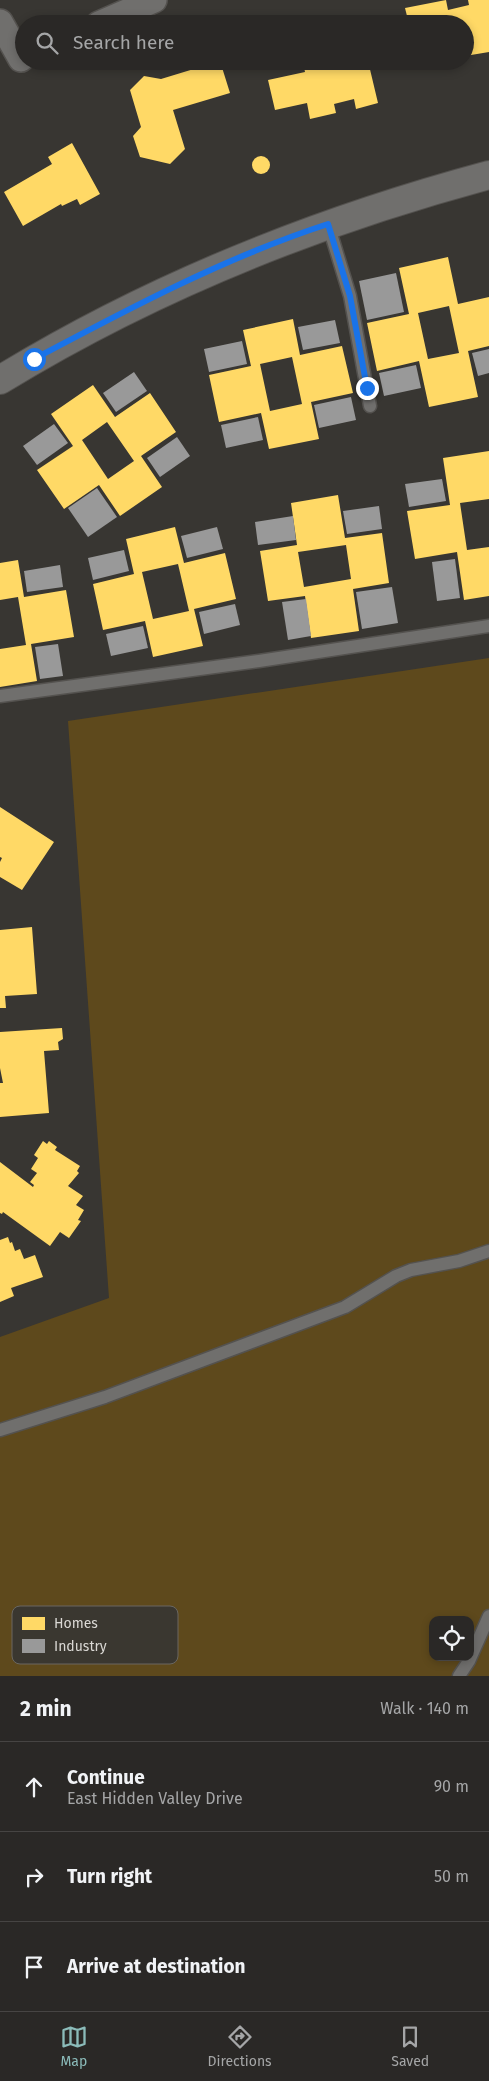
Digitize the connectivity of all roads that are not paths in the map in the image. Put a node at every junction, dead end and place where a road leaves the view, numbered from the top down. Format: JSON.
{"nodes":[{"id":1,"x":154,"y":0,"type":"edge"},
{"id":2,"x":119,"y":15,"type":"edge"},
{"id":3,"x":0,"y":22,"type":"edge"},
{"id":4,"x":15,"y":61,"type":"edge"},
{"id":5,"x":488,"y":178,"type":"edge"},
{"id":6,"x":328,"y":224,"type":"junction"},
{"id":7,"x":0,"y":380,"type":"edge"},
{"id":8,"x":370,"y":406,"type":"dead end"},
{"id":9,"x":489,"y":626,"type":"edge"},
{"id":10,"x":0,"y":696,"type":"edge"},
{"id":11,"x":489,"y":1251,"type":"edge"},
{"id":12,"x":0,"y":1430,"type":"edge"},
{"id":13,"x":489,"y":1616,"type":"edge"},
{"id":14,"x":460,"y":1676,"type":"edge"}],
"edges":[{"from":1,"to":2,"type":"street"},
{"from":3,"to":4,"type":"street"},
{"from":5,"to":6,"type":"street"},
{"from":6,"to":7,"type":"street"},
{"from":6,"to":8,"type":"lane"},
{"from":9,"to":10,"type":"lane"},
{"from":11,"to":12,"type":"lane"},
{"from":13,"to":14,"type":"lane"}]}
